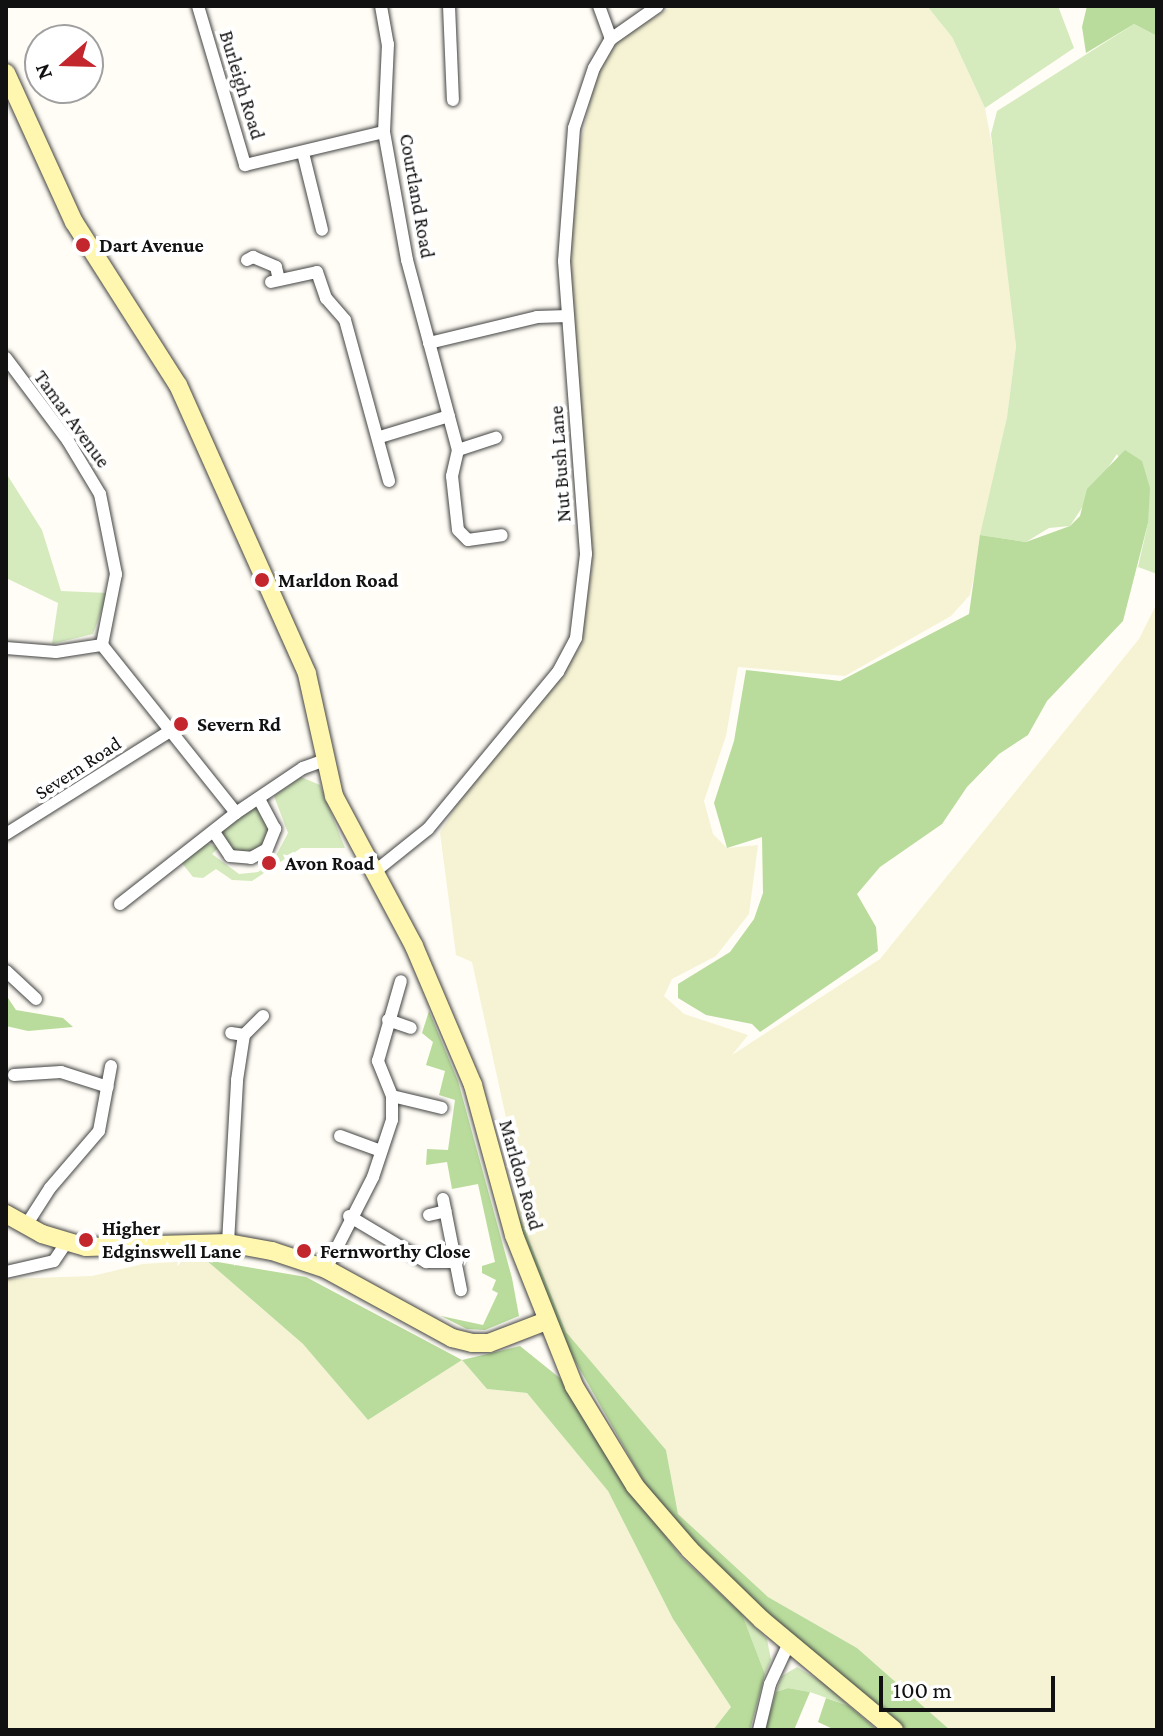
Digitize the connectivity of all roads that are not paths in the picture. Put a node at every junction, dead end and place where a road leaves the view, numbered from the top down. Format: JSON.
{"nodes":[{"id":1,"x":198,"y":6,"type":"edge"},
{"id":2,"x":381,"y":6,"type":"edge"},
{"id":3,"x":449,"y":6,"type":"edge"},
{"id":4,"x":599,"y":6,"type":"edge"},
{"id":5,"x":658,"y":6,"type":"edge"},
{"id":6,"x":611,"y":39,"type":"junction"},
{"id":7,"x":6,"y":73,"type":"edge"},
{"id":8,"x":453,"y":100,"type":"dead end"},
{"id":9,"x":384,"y":132,"type":"junction"},
{"id":10,"x":303,"y":153,"type":"junction"},
{"id":11,"x":322,"y":230,"type":"dead end"},
{"id":12,"x":247,"y":260,"type":"dead end"},
{"id":13,"x":568,"y":316,"type":"junction"},
{"id":14,"x":429,"y":343,"type":"junction"},
{"id":15,"x":6,"y":358,"type":"edge"},
{"id":16,"x":449,"y":416,"type":"junction"},
{"id":17,"x":380,"y":437,"type":"junction"},
{"id":18,"x":496,"y":438,"type":"dead end"},
{"id":19,"x":458,"y":450,"type":"junction"},
{"id":20,"x":389,"y":481,"type":"dead end"},
{"id":21,"x":463,"y":535,"type":"junction"},
{"id":22,"x":502,"y":535,"type":"dead end"},
{"id":23,"x":451,"y":545,"type":"dead end"},
{"id":24,"x":102,"y":645,"type":"junction"},
{"id":25,"x":6,"y":648,"type":"edge"},
{"id":26,"x":170,"y":731,"type":"junction"},
{"id":27,"x":325,"y":760,"type":"junction"},
{"id":28,"x":259,"y":799,"type":"junction"},
{"id":29,"x":236,"y":813,"type":"junction"},
{"id":30,"x":214,"y":832,"type":"junction"},
{"id":31,"x":6,"y":834,"type":"edge"},
{"id":32,"x":373,"y":873,"type":"junction"},
{"id":33,"x":120,"y":904,"type":"dead end"},
{"id":34,"x":6,"y":971,"type":"edge"},
{"id":35,"x":401,"y":981,"type":"dead end"},
{"id":36,"x":29,"y":998,"type":"dead end"},
{"id":37,"x":263,"y":1016,"type":"dead end"},
{"id":38,"x":388,"y":1020,"type":"junction"},
{"id":39,"x":411,"y":1028,"type":"dead end"},
{"id":40,"x":111,"y":1066,"type":"dead end"},
{"id":41,"x":14,"y":1075,"type":"dead end"},
{"id":42,"x":108,"y":1087,"type":"junction"},
{"id":43,"x":392,"y":1096,"type":"junction"},
{"id":44,"x":442,"y":1108,"type":"dead end"},
{"id":45,"x":340,"y":1136,"type":"dead end"},
{"id":46,"x":381,"y":1151,"type":"junction"},
{"id":47,"x":6,"y":1214,"type":"edge"},
{"id":48,"x":429,"y":1215,"type":"dead end"},
{"id":49,"x":349,"y":1216,"type":"junction"},
{"id":50,"x":25,"y":1227,"type":"junction"},
{"id":51,"x":66,"y":1243,"type":"junction"},
{"id":52,"x":228,"y":1243,"type":"junction"},
{"id":53,"x":457,"y":1262,"type":"junction"},
{"id":54,"x":326,"y":1269,"type":"junction"},
{"id":55,"x":6,"y":1272,"type":"edge"},
{"id":56,"x":461,"y":1290,"type":"dead end"},
{"id":57,"x":546,"y":1321,"type":"junction"},
{"id":58,"x":790,"y":1641,"type":"junction"},
{"id":59,"x":759,"y":1730,"type":"edge"},
{"id":60,"x":894,"y":1730,"type":"edge"}],
"edges":[{"from":1,"to":10,"type":"street","name":"Burleigh Road"},
{"from":2,"to":9,"type":"street","name":"Courtland Road"},
{"from":3,"to":8,"type":"street"},
{"from":4,"to":6,"type":"street"},
{"from":5,"to":6,"type":"street","name":"Nut Bush Lane"},
{"from":6,"to":13,"type":"street","name":"Nut Bush Lane"},
{"from":7,"to":27,"type":"street","name":"Marldon Road"},
{"from":9,"to":10,"type":"street","name":"Burleigh Road"},
{"from":9,"to":14,"type":"street","name":"Courtland Road"},
{"from":10,"to":11,"type":"street"},
{"from":12,"to":17,"type":"street"},
{"from":13,"to":14,"type":"street"},
{"from":13,"to":32,"type":"street","name":"Nut Bush Lane"},
{"from":14,"to":16,"type":"street","name":"Courtland Road"},
{"from":15,"to":24,"type":"street","name":"Tamar Avenue"},
{"from":16,"to":17,"type":"street"},
{"from":16,"to":19,"type":"street","name":"Courtland Road"},
{"from":17,"to":20,"type":"street"},
{"from":18,"to":19,"type":"street"},
{"from":19,"to":21,"type":"street","name":"Courtland Road"},
{"from":21,"to":22,"type":"street"},
{"from":21,"to":23,"type":"street"},
{"from":24,"to":25,"type":"street"},
{"from":24,"to":26,"type":"street"},
{"from":26,"to":29,"type":"street"},
{"from":26,"to":31,"type":"street","name":"Severn Road"},
{"from":27,"to":28,"type":"street"},
{"from":27,"to":32,"type":"street","name":"Marldon Road"},
{"from":28,"to":29,"type":"street"},
{"from":28,"to":30,"type":"street"},
{"from":29,"to":30,"type":"street"},
{"from":30,"to":33,"type":"street"},
{"from":32,"to":57,"type":"street","name":"Marldon Road"},
{"from":34,"to":36,"type":"street"},
{"from":35,"to":38,"type":"street"},
{"from":37,"to":52,"type":"street"},
{"from":38,"to":39,"type":"street"},
{"from":38,"to":43,"type":"street"},
{"from":40,"to":42,"type":"street"},
{"from":41,"to":42,"type":"street"},
{"from":42,"to":50,"type":"street"},
{"from":43,"to":44,"type":"street"},
{"from":43,"to":46,"type":"street"},
{"from":45,"to":46,"type":"street"},
{"from":46,"to":49,"type":"street"},
{"from":47,"to":50,"type":"street"},
{"from":48,"to":53,"type":"street"},
{"from":49,"to":53,"type":"street"},
{"from":49,"to":54,"type":"street"},
{"from":50,"to":51,"type":"street"},
{"from":51,"to":52,"type":"street"},
{"from":51,"to":55,"type":"street"},
{"from":52,"to":54,"type":"street"},
{"from":53,"to":56,"type":"street"},
{"from":54,"to":57,"type":"street"},
{"from":57,"to":58,"type":"street","name":"Marldon Road"},
{"from":58,"to":59,"type":"street"},
{"from":58,"to":60,"type":"street","name":"Marldon Road"}]}
